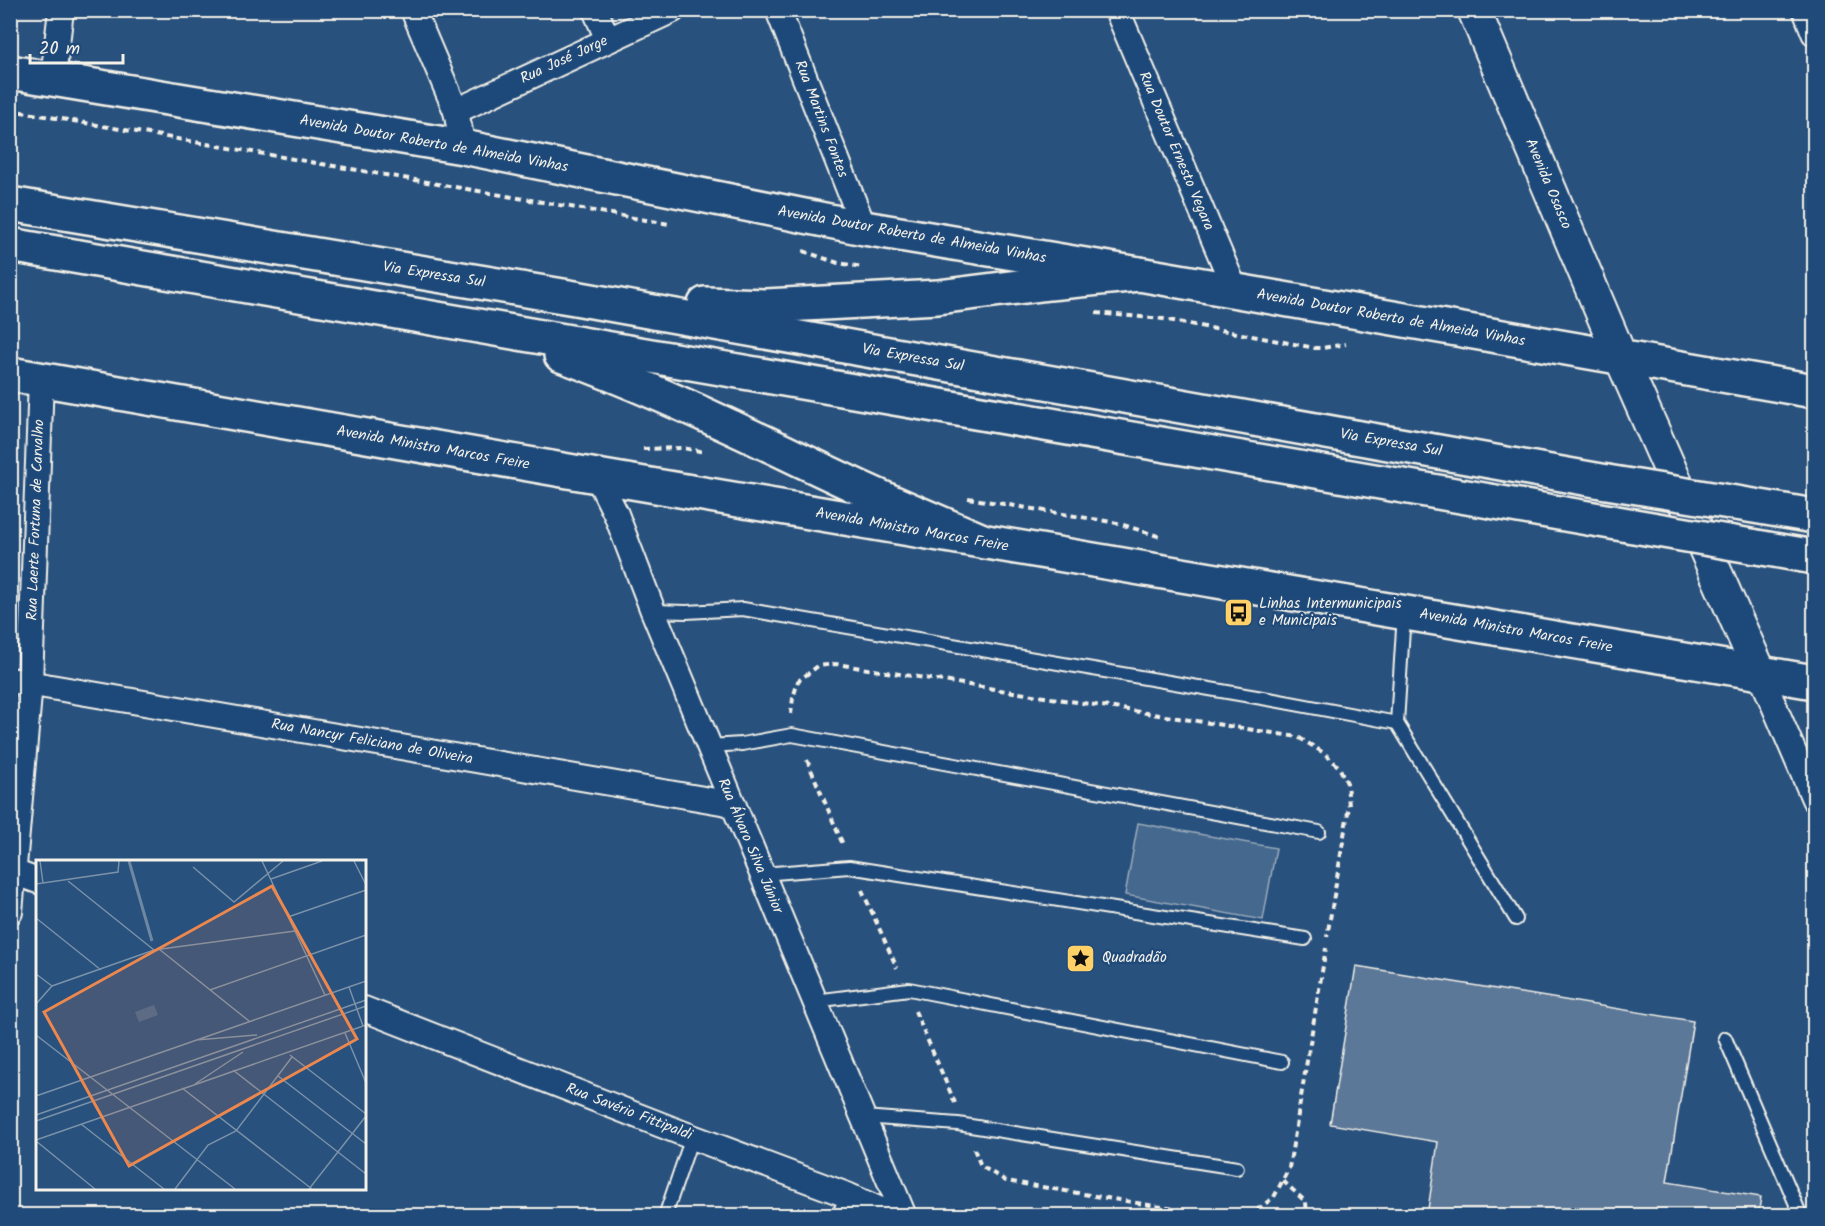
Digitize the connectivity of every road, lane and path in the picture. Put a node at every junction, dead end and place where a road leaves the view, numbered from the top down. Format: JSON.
{"nodes":[{"id":1,"x":61,"y":10,"type":"edge"},
{"id":2,"x":413,"y":10,"type":"edge"},
{"id":3,"x":595,"y":10,"type":"edge"},
{"id":4,"x":673,"y":10,"type":"edge"},
{"id":5,"x":778,"y":10,"type":"edge"},
{"id":6,"x":1117,"y":10,"type":"edge"},
{"id":7,"x":1474,"y":10,"type":"edge"},
{"id":8,"x":1805,"y":10,"type":"edge"},
{"id":9,"x":1815,"y":33,"type":"edge"},
{"id":10,"x":608,"y":40,"type":"junction"},
{"id":11,"x":10,"y":72,"type":"edge"},
{"id":12,"x":53,"y":78,"type":"junction"},
{"id":13,"x":456,"y":111,"type":"junction"},
{"id":14,"x":463,"y":147,"type":"junction"},
{"id":15,"x":10,"y":204,"type":"edge"},
{"id":16,"x":864,"y":228,"type":"junction"},
{"id":17,"x":10,"y":245,"type":"edge"},
{"id":18,"x":1139,"y":274,"type":"junction"},
{"id":19,"x":1236,"y":292,"type":"junction"},
{"id":20,"x":574,"y":298,"type":"junction"},
{"id":21,"x":480,"y":326,"type":"junction"},
{"id":22,"x":1621,"y":358,"type":"junction"},
{"id":23,"x":26,"y":377,"type":"edge"},
{"id":24,"x":1815,"y":391,"type":"edge"},
{"id":25,"x":597,"y":477,"type":"junction"},
{"id":26,"x":1815,"y":516,"type":"edge"},
{"id":27,"x":985,"y":542,"type":"junction"},
{"id":28,"x":1815,"y":557,"type":"edge"},
{"id":29,"x":653,"y":611,"type":"junction"},
{"id":30,"x":1404,"y":612,"type":"junction"},
{"id":31,"x":1760,"y":673,"type":"junction"},
{"id":32,"x":20,"y":682,"type":"edge"},
{"id":33,"x":1815,"y":682,"type":"edge"},
{"id":34,"x":1397,"y":723,"type":"junction"},
{"id":35,"x":796,"y":736,"type":"junction"},
{"id":36,"x":709,"y":746,"type":"junction"},
{"id":37,"x":1815,"y":799,"type":"edge"},
{"id":38,"x":733,"y":804,"type":"junction"},
{"id":39,"x":1319,"y":832,"type":"dead end"},
{"id":40,"x":853,"y":867,"type":"junction"},
{"id":41,"x":13,"y":872,"type":"junction"},
{"id":42,"x":762,"y":874,"type":"junction"},
{"id":43,"x":36,"y":880,"type":"edge"},
{"id":44,"x":10,"y":912,"type":"edge"},
{"id":45,"x":1516,"y":919,"type":"dead end"},
{"id":46,"x":1305,"y":939,"type":"dead end"},
{"id":47,"x":906,"y":989,"type":"junction"},
{"id":48,"x":815,"y":1001,"type":"junction"},
{"id":49,"x":366,"y":1010,"type":"edge"},
{"id":50,"x":1725,"y":1038,"type":"dead end"},
{"id":51,"x":1282,"y":1062,"type":"dead end"},
{"id":52,"x":863,"y":1117,"type":"junction"},
{"id":53,"x":965,"y":1125,"type":"junction"},
{"id":54,"x":692,"y":1137,"type":"junction"},
{"id":55,"x":1236,"y":1168,"type":"dead end"},
{"id":56,"x":1283,"y":1181,"type":"junction"},
{"id":57,"x":842,"y":1205,"type":"edge"},
{"id":58,"x":665,"y":1215,"type":"edge"},
{"id":59,"x":894,"y":1215,"type":"edge"},
{"id":60,"x":904,"y":1215,"type":"edge"},
{"id":61,"x":1215,"y":1215,"type":"edge"},
{"id":62,"x":1249,"y":1215,"type":"edge"},
{"id":63,"x":1307,"y":1215,"type":"edge"},
{"id":64,"x":1801,"y":1215,"type":"edge"}],
"edges":[{"from":1,"to":12,"type":"street"},
{"from":2,"to":13,"type":"street"},
{"from":3,"to":10,"type":"street"},
{"from":4,"to":10,"type":"street","name":"Rua José Jorge"},
{"from":5,"to":16,"type":"street","name":"Rua Martins Fontes"},
{"from":6,"to":19,"type":"street","name":"Rua Doutor Ernesto Vegara"},
{"from":7,"to":22,"type":"street","name":"Avenida Osasco"},
{"from":8,"to":9,"type":"street"},
{"from":10,"to":13,"type":"street","name":"Rua José Jorge"},
{"from":11,"to":12,"type":"main road","name":"Avenida Doutor Roberto de Almeida Vinhas"},
{"from":12,"to":14,"type":"main road","name":"Avenida Doutor Roberto de Almeida Vinhas"},
{"from":13,"to":14,"type":"street"},
{"from":14,"to":16,"type":"main road","name":"Avenida Doutor Roberto de Almeida Vinhas"},
{"from":15,"to":20,"type":"main road","name":"Via Expressa Sul"},
{"from":16,"to":18,"type":"main road","name":"Avenida Doutor Roberto de Almeida Vinhas"},
{"from":17,"to":21,"type":"main road"},
{"from":18,"to":19,"type":"main road","name":"Avenida Doutor Roberto de Almeida Vinhas"},
{"from":18,"to":20,"type":"main road"},
{"from":19,"to":22,"type":"main road","name":"Avenida Doutor Roberto de Almeida Vinhas"},
{"from":20,"to":26,"type":"main road","name":"Via Expressa Sul","bridge":true},
{"from":21,"to":27,"type":"main road"},
{"from":21,"to":28,"type":"main road","bridge":true},
{"from":22,"to":24,"type":"main road","name":"Avenida Doutor Roberto de Almeida Vinhas"},
{"from":22,"to":31,"type":"street","name":"Avenida Osasco"},
{"from":23,"to":25,"type":"main road","name":"Avenida Ministro Marcos Freire"},
{"from":23,"to":32,"type":"street","name":"Rua Laerte Fortuna de Carvalho"},
{"from":25,"to":27,"type":"main road","name":"Avenida Ministro Marcos Freire"},
{"from":25,"to":29,"type":"street","name":"Rua Álvaro Silva Júnior"},
{"from":27,"to":30,"type":"main road","name":"Avenida Ministro Marcos Freire"},
{"from":29,"to":34,"type":"lane"},
{"from":29,"to":36,"type":"street","name":"Rua Álvaro Silva Júnior"},
{"from":30,"to":31,"type":"main road","name":"Avenida Ministro Marcos Freire"},
{"from":30,"to":34,"type":"lane"},
{"from":31,"to":33,"type":"main road","name":"Avenida Ministro Marcos Freire"},
{"from":31,"to":37,"type":"street"},
{"from":32,"to":38,"type":"street","name":"Rua Nancyr Feliciano de Oliveira"},
{"from":32,"to":41,"type":"street","name":"Rua Laerte Fortuna de Carvalho"},
{"from":34,"to":45,"type":"lane"},
{"from":35,"to":36,"type":"lane"},
{"from":35,"to":39,"type":"lane"},
{"from":35,"to":40,"type":"path"},
{"from":35,"to":56,"type":"path"},
{"from":36,"to":38,"type":"street","name":"Rua Álvaro Silva Júnior"},
{"from":38,"to":42,"type":"street","name":"Rua Álvaro Silva Júnior"},
{"from":40,"to":42,"type":"lane"},
{"from":40,"to":46,"type":"lane"},
{"from":40,"to":47,"type":"path"},
{"from":41,"to":43,"type":"street"},
{"from":41,"to":44,"type":"street","name":"Rua Laerte Fortuna de Carvalho"},
{"from":42,"to":48,"type":"street","name":"Rua Álvaro Silva Júnior"},
{"from":47,"to":48,"type":"lane"},
{"from":47,"to":51,"type":"lane"},
{"from":47,"to":53,"type":"path"},
{"from":48,"to":52,"type":"street","name":"Rua Álvaro Silva Júnior"},
{"from":49,"to":54,"type":"street","name":"Rua Savério Fittipaldi"},
{"from":50,"to":64,"type":"lane"},
{"from":52,"to":53,"type":"lane"},
{"from":52,"to":60,"type":"street","name":"Rua Álvaro Silva Júnior"},
{"from":53,"to":55,"type":"lane"},
{"from":53,"to":61,"type":"path"},
{"from":54,"to":57,"type":"street","name":"Rua Savério Fittipaldi"},
{"from":54,"to":58,"type":"lane"},
{"from":56,"to":62,"type":"path"},
{"from":56,"to":63,"type":"path"},
{"from":57,"to":59,"type":"street","name":"Rua Savério Fittipaldi"}]}
